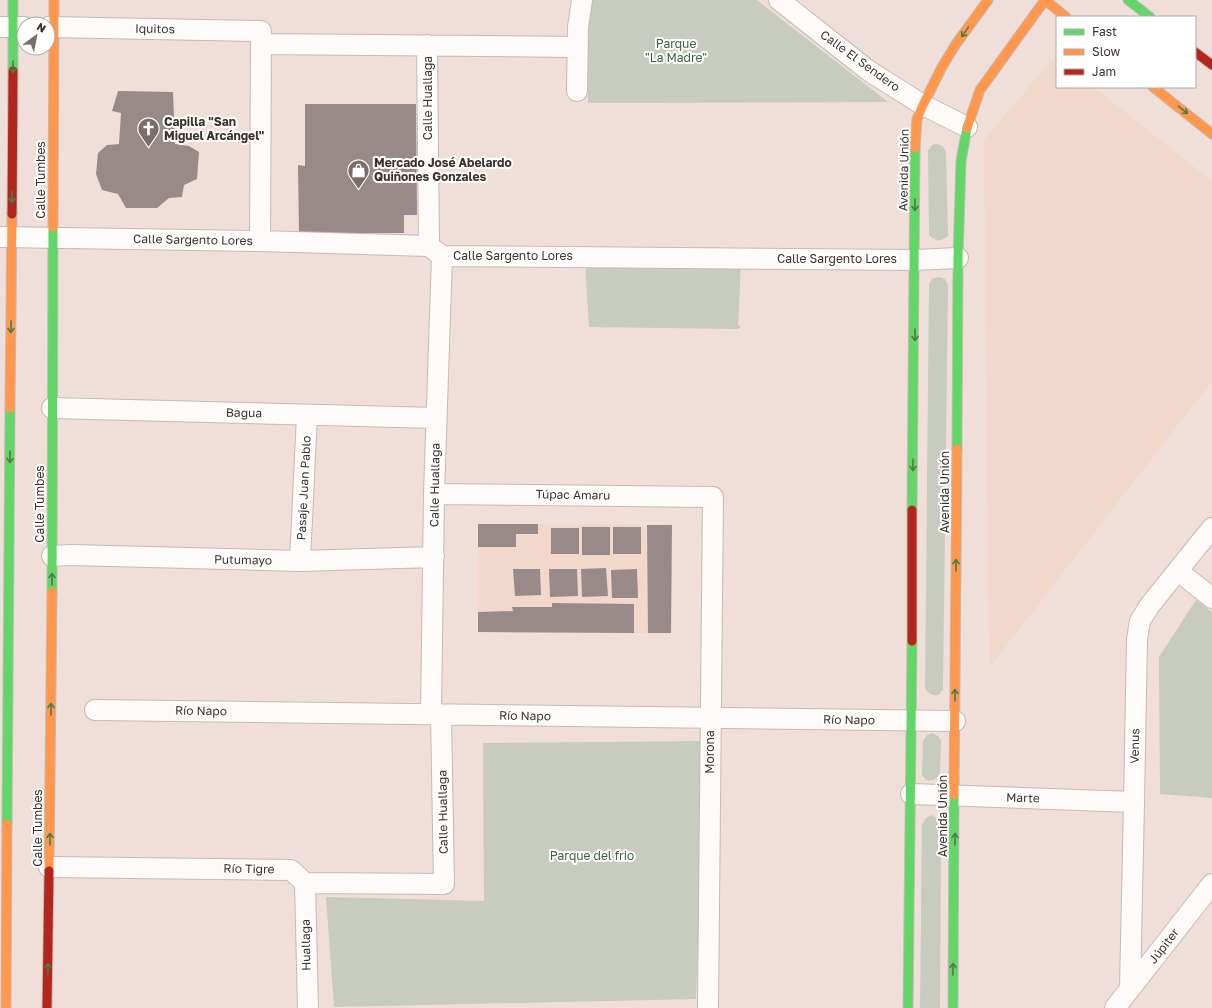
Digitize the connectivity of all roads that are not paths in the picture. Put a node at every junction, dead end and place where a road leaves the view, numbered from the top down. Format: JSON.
{"nodes":[{"id":1,"x":12,"y":0,"type":"edge"},
{"id":2,"x":54,"y":0,"type":"edge"},
{"id":3,"x":582,"y":0,"type":"edge"},
{"id":4,"x":779,"y":0,"type":"edge"},
{"id":5,"x":988,"y":0,"type":"edge"},
{"id":6,"x":1044,"y":0,"type":"edge"},
{"id":7,"x":1128,"y":0,"type":"edge"},
{"id":8,"x":52,"y":16,"type":"edge"},
{"id":9,"x":1065,"y":16,"type":"edge"},
{"id":10,"x":1149,"y":16,"type":"edge"},
{"id":11,"x":12,"y":27,"type":"edge"},
{"id":12,"x":56,"y":27,"type":"edge"},
{"id":13,"x":261,"y":37,"type":"junction"},
{"id":14,"x":427,"y":45,"type":"junction"},
{"id":15,"x":578,"y":46,"type":"junction"},
{"id":16,"x":1196,"y":53,"type":"edge"},
{"id":17,"x":51,"y":56,"type":"edge"},
{"id":18,"x":1212,"y":65,"type":"edge"},
{"id":19,"x":1154,"y":88,"type":"edge"},
{"id":20,"x":577,"y":91,"type":"dead end"},
{"id":21,"x":923,"y":104,"type":"junction"},
{"id":22,"x":967,"y":127,"type":"junction"},
{"id":23,"x":1212,"y":134,"type":"edge"},
{"id":24,"x":6,"y":237,"type":"edge"},
{"id":25,"x":52,"y":238,"type":"junction"},
{"id":26,"x":260,"y":241,"type":"junction"},
{"id":27,"x":435,"y":251,"type":"junction"},
{"id":28,"x":958,"y":258,"type":"junction"},
{"id":29,"x":915,"y":260,"type":"junction"},
{"id":30,"x":52,"y":408,"type":"junction"},
{"id":31,"x":5,"y":412,"type":"edge"},
{"id":32,"x":307,"y":414,"type":"junction"},
{"id":33,"x":436,"y":418,"type":"junction"},
{"id":34,"x":434,"y":494,"type":"junction"},
{"id":35,"x":713,"y":497,"type":"joint"},
{"id":36,"x":1212,"y":528,"type":"edge"},
{"id":37,"x":52,"y":556,"type":"junction"},
{"id":38,"x":434,"y":557,"type":"junction"},
{"id":39,"x":4,"y":558,"type":"edge"},
{"id":40,"x":300,"y":561,"type":"junction"},
{"id":41,"x":1178,"y":571,"type":"junction"},
{"id":42,"x":1212,"y":598,"type":"edge"},
{"id":43,"x":95,"y":710,"type":"dead end"},
{"id":44,"x":436,"y":715,"type":"junction"},
{"id":45,"x":710,"y":718,"type":"junction"},
{"id":46,"x":911,"y":721,"type":"junction"},
{"id":47,"x":955,"y":721,"type":"junction"},
{"id":48,"x":911,"y":794,"type":"junction"},
{"id":49,"x":955,"y":796,"type":"junction"},
{"id":50,"x":1134,"y":802,"type":"junction"},
{"id":51,"x":4,"y":858,"type":"edge"},
{"id":52,"x":49,"y":867,"type":"junction"},
{"id":53,"x":305,"y":882,"type":"junction"},
{"id":54,"x":1212,"y":884,"type":"edge"},
{"id":55,"x":1130,"y":989,"type":"junction"},
{"id":56,"x":6,"y":1008,"type":"edge"},
{"id":57,"x":47,"y":1008,"type":"edge"},
{"id":58,"x":308,"y":1008,"type":"edge"},
{"id":59,"x":708,"y":1008,"type":"edge"},
{"id":60,"x":908,"y":1008,"type":"edge"},
{"id":61,"x":953,"y":1008,"type":"edge"},
{"id":62,"x":1115,"y":1008,"type":"edge"}],
"edges":[{"from":1,"to":11,"type":"street"},
{"from":2,"to":8,"type":"street","name":"Calle Tumbes"},
{"from":3,"to":15,"type":"street"},
{"from":4,"to":21,"type":"street","name":"Calle El Sendero"},
{"from":5,"to":21,"type":"street","name":"Avenida Unión","one_way":true},
{"from":6,"to":9,"type":"street"},
{"from":6,"to":22,"type":"street","name":"Avenida Unión"},
{"from":7,"to":10,"type":"street"},
{"from":11,"to":24,"type":"street","one_way":true},
{"from":12,"to":13,"type":"street","name":"Iquitos"},
{"from":13,"to":14,"type":"street","name":"Iquitos"},
{"from":13,"to":26,"type":"street"},
{"from":14,"to":15,"type":"street","name":"Iquitos"},
{"from":14,"to":27,"type":"street","name":"Calle Huallaga"},
{"from":15,"to":20,"type":"street"},
{"from":16,"to":18,"type":"street"},
{"from":17,"to":25,"type":"street","name":"Calle Tumbes"},
{"from":19,"to":23,"type":"street","one_way":true},
{"from":21,"to":22,"type":"street","name":"Calle El Sendero"},
{"from":21,"to":29,"type":"street","name":"Avenida Unión","one_way":true},
{"from":22,"to":28,"type":"street","name":"Avenida Unión"},
{"from":24,"to":25,"type":"street","name":"Calle Sargento Lores"},
{"from":24,"to":31,"type":"street","one_way":true},
{"from":25,"to":26,"type":"street","name":"Calle Sargento Lores"},
{"from":25,"to":30,"type":"street","name":"Calle Tumbes"},
{"from":26,"to":27,"type":"street","name":"Calle Sargento Lores"},
{"from":27,"to":29,"type":"street","name":"Calle Sargento Lores"},
{"from":27,"to":33,"type":"street","name":"Calle Huallaga"},
{"from":28,"to":29,"type":"street","name":"Calle Sargento Lores"},
{"from":47,"to":28,"type":"street","name":"Avenida Unión","one_way":true},
{"from":29,"to":46,"type":"street","name":"Avenida Unión","one_way":true},
{"from":30,"to":32,"type":"street","name":"Bagua"},
{"from":30,"to":37,"type":"street","name":"Calle Tumbes"},
{"from":31,"to":39,"type":"street","one_way":true},
{"from":32,"to":33,"type":"street","name":"Bagua"},
{"from":32,"to":40,"type":"street","name":"Pasaje Juan Pablo"},
{"from":33,"to":34,"type":"street","name":"Calle Huallaga"},
{"from":34,"to":35,"type":"street","name":"Túpac Amaru"},
{"from":34,"to":38,"type":"street","name":"Calle Huallaga"},
{"from":35,"to":45,"type":"street","name":"Morona"},
{"from":36,"to":41,"type":"street","name":"Venus"},
{"from":37,"to":40,"type":"street","name":"Putumayo"},
{"from":52,"to":37,"type":"street","name":"Calle Tumbes","one_way":true},
{"from":38,"to":40,"type":"street","name":"Putumayo"},
{"from":38,"to":44,"type":"street","name":"Calle Huallaga"},
{"from":39,"to":51,"type":"street"},
{"from":41,"to":42,"type":"street"},
{"from":41,"to":50,"type":"street","name":"Venus"},
{"from":43,"to":44,"type":"street","name":"Río Napo"},
{"from":44,"to":45,"type":"street","name":"Río Napo"},
{"from":44,"to":53,"type":"street","name":"Calle Huallaga"},
{"from":45,"to":46,"type":"street","name":"Río Napo"},
{"from":45,"to":59,"type":"street","name":"Morona"},
{"from":46,"to":47,"type":"street","name":"Río Napo"},
{"from":46,"to":48,"type":"street","name":"Avenida Unión"},
{"from":47,"to":49,"type":"street","name":"Avenida Unión"},
{"from":48,"to":49,"type":"street","name":"Marte"},
{"from":48,"to":60,"type":"street","name":"Avenida Unión"},
{"from":49,"to":50,"type":"street","name":"Marte"},
{"from":61,"to":49,"type":"street","name":"Avenida Unión","one_way":true},
{"from":50,"to":55,"type":"street","name":"Venus"},
{"from":51,"to":56,"type":"street"},
{"from":52,"to":53,"type":"street","name":"Río Tigre"},
{"from":57,"to":52,"type":"street","name":"Calle Tumbes","one_way":true},
{"from":53,"to":58,"type":"street","name":"Huallaga"},
{"from":54,"to":55,"type":"street","name":"Júpiter"},
{"from":55,"to":62,"type":"street","name":"Júpiter"}]}
